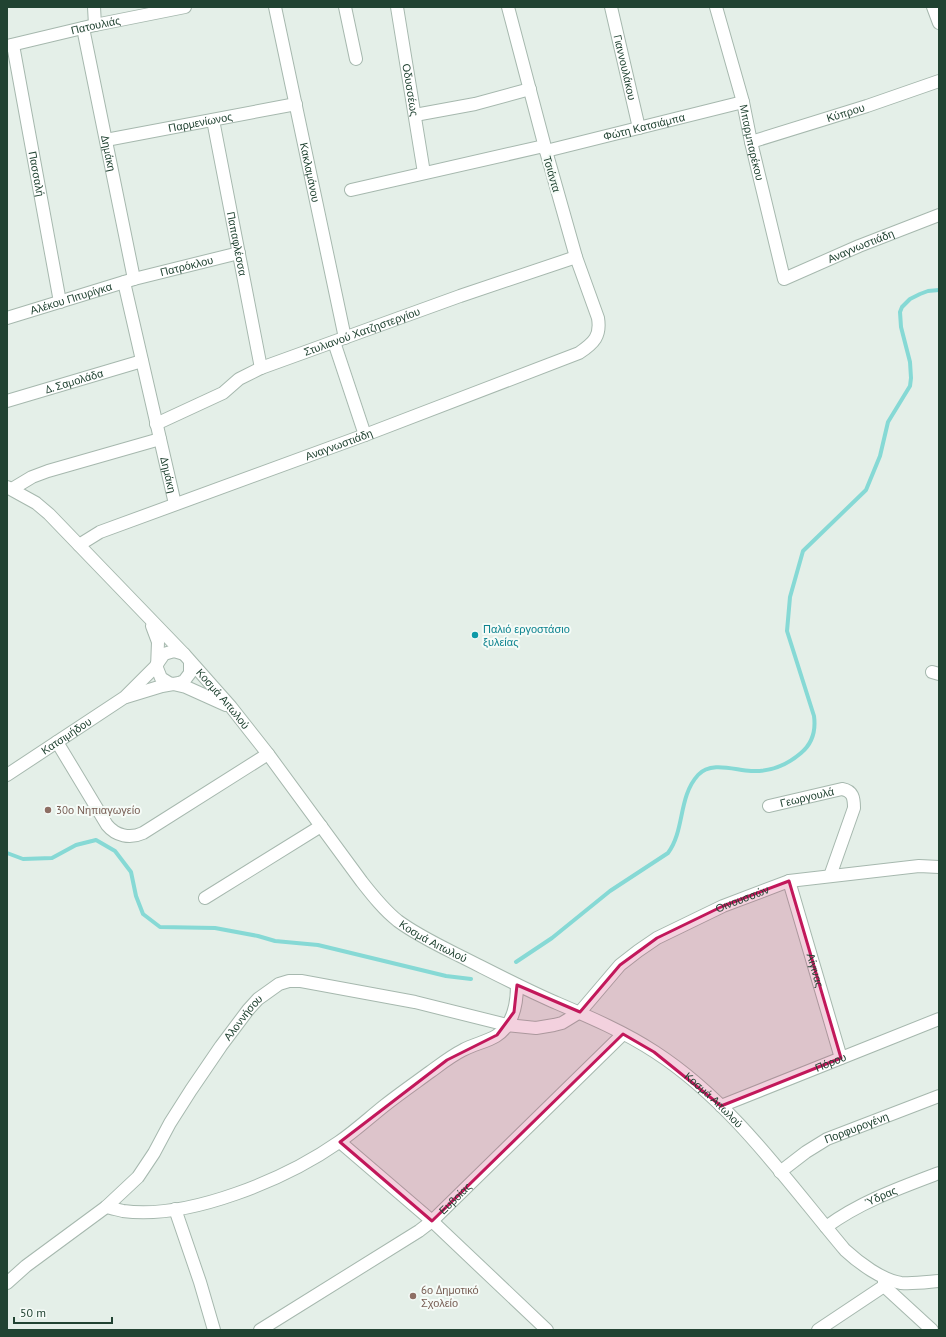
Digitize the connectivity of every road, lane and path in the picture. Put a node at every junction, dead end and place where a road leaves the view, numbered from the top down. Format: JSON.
{"nodes":[{"id":1,"x":94,"y":7,"type":"edge"},
{"id":2,"x":185,"y":7,"type":"edge"},
{"id":3,"x":275,"y":7,"type":"edge"},
{"id":4,"x":346,"y":7,"type":"edge"},
{"id":5,"x":397,"y":7,"type":"edge"},
{"id":6,"x":508,"y":7,"type":"edge"},
{"id":7,"x":611,"y":7,"type":"edge"},
{"id":8,"x":716,"y":7,"type":"edge"},
{"id":9,"x":933,"y":7,"type":"edge"},
{"id":10,"x":939,"y":23,"type":"edge"},
{"id":11,"x":95,"y":25,"type":"junction"},
{"id":12,"x":83,"y":28,"type":"junction"},
{"id":13,"x":10,"y":46,"type":"edge"},
{"id":14,"x":356,"y":59,"type":"dead end"},
{"id":15,"x":939,"y":81,"type":"edge"},
{"id":16,"x":530,"y":89,"type":"junction"},
{"id":17,"x":743,"y":102,"type":"junction"},
{"id":18,"x":296,"y":104,"type":"junction"},
{"id":19,"x":415,"y":115,"type":"junction"},
{"id":20,"x":213,"y":120,"type":"junction"},
{"id":21,"x":639,"y":128,"type":"junction"},
{"id":22,"x":106,"y":140,"type":"junction"},
{"id":23,"x":751,"y":142,"type":"junction"},
{"id":24,"x":545,"y":148,"type":"junction"},
{"id":25,"x":424,"y":173,"type":"junction"},
{"id":26,"x":351,"y":190,"type":"dead end"},
{"id":27,"x":939,"y":215,"type":"edge"},
{"id":28,"x":239,"y":253,"type":"junction"},
{"id":29,"x":576,"y":257,"type":"junction"},
{"id":30,"x":784,"y":279,"type":"joint"},
{"id":31,"x":129,"y":281,"type":"junction"},
{"id":32,"x":60,"y":302,"type":"junction"},
{"id":33,"x":7,"y":318,"type":"edge"},
{"id":34,"x":596,"y":338,"type":"joint"},
{"id":35,"x":340,"y":340,"type":"junction"},
{"id":36,"x":142,"y":361,"type":"junction"},
{"id":37,"x":261,"y":368,"type":"junction"},
{"id":38,"x":7,"y":401,"type":"edge"},
{"id":39,"x":156,"y":424,"type":"junction"},
{"id":40,"x":365,"y":435,"type":"junction"},
{"id":41,"x":160,"y":438,"type":"junction"},
{"id":42,"x":9,"y":488,"type":"edge"},
{"id":43,"x":175,"y":504,"type":"junction"},
{"id":44,"x":79,"y":545,"type":"junction"},
{"id":45,"x":148,"y":618,"type":"junction"},
{"id":46,"x":187,"y":658,"type":"junction"},
{"id":47,"x":158,"y":663,"type":"junction"},
{"id":48,"x":174,"y":684,"type":"junction"},
{"id":49,"x":125,"y":697,"type":"junction"},
{"id":50,"x":231,"y":707,"type":"junction"},
{"id":51,"x":57,"y":742,"type":"junction"},
{"id":52,"x":268,"y":754,"type":"junction"},
{"id":53,"x":7,"y":775,"type":"edge"},
{"id":54,"x":769,"y":806,"type":"dead end"},
{"id":55,"x":321,"y":826,"type":"junction"},
{"id":56,"x":939,"y":867,"type":"edge"},
{"id":57,"x":830,"y":876,"type":"junction"},
{"id":58,"x":790,"y":881,"type":"junction"},
{"id":59,"x":205,"y":898,"type":"dead end"},
{"id":60,"x":517,"y":985,"type":"junction"},
{"id":61,"x":580,"y":1012,"type":"junction"},
{"id":62,"x":939,"y":1019,"type":"edge"},
{"id":63,"x":507,"y":1025,"type":"junction"},
{"id":64,"x":623,"y":1034,"type":"junction"},
{"id":65,"x":841,"y":1058,"type":"junction"},
{"id":66,"x":939,"y":1096,"type":"edge"},
{"id":67,"x":722,"y":1106,"type":"junction"},
{"id":68,"x":340,"y":1142,"type":"junction"},
{"id":69,"x":780,"y":1172,"type":"junction"},
{"id":70,"x":939,"y":1173,"type":"edge"},
{"id":71,"x":106,"y":1207,"type":"junction"},
{"id":72,"x":175,"y":1209,"type":"junction"},
{"id":73,"x":432,"y":1221,"type":"junction"},
{"id":74,"x":826,"y":1227,"type":"junction"},
{"id":75,"x":884,"y":1281,"type":"junction"},
{"id":76,"x":939,"y":1281,"type":"edge"},
{"id":77,"x":7,"y":1283,"type":"edge"},
{"id":78,"x":214,"y":1330,"type":"edge"},
{"id":79,"x":260,"y":1330,"type":"edge"},
{"id":80,"x":547,"y":1330,"type":"edge"},
{"id":81,"x":818,"y":1330,"type":"edge"},
{"id":82,"x":932,"y":1330,"type":"edge"}],
"edges":[{"from":1,"to":11,"type":"street"},
{"from":2,"to":11,"type":"street","name":"Πατουλιάς"},
{"from":3,"to":18,"type":"street","name":"Κακλαμάνου"},
{"from":4,"to":14,"type":"street"},
{"from":5,"to":19,"type":"street","name":"Οδυσσέως"},
{"from":6,"to":16,"type":"street","name":"Τσιάντα"},
{"from":7,"to":21,"type":"street","name":"Γιαννουλάκου"},
{"from":8,"to":17,"type":"street","name":"Μπαρμπαρέκου"},
{"from":9,"to":10,"type":"street"},
{"from":11,"to":12,"type":"street","name":"Πατουλιάς"},
{"from":12,"to":13,"type":"street","name":"Πατουλιάς"},
{"from":12,"to":22,"type":"street","name":"Δημάκη"},
{"from":13,"to":32,"type":"street","name":"Πασσαλή"},
{"from":15,"to":23,"type":"street","name":"Κύπρου"},
{"from":16,"to":19,"type":"street"},
{"from":16,"to":24,"type":"street","name":"Τσιάντα"},
{"from":17,"to":21,"type":"street","name":"Φώτη Κατσιάμπα"},
{"from":17,"to":23,"type":"street","name":"Μπαρμπαρέκου"},
{"from":18,"to":20,"type":"street","name":"Παρμενίωνος"},
{"from":18,"to":35,"type":"street","name":"Κακλαμάνου"},
{"from":19,"to":25,"type":"street","name":"Οδυσσέως"},
{"from":20,"to":22,"type":"street","name":"Παρμενίωνος"},
{"from":20,"to":28,"type":"street","name":"Παπαφλέσσα"},
{"from":21,"to":24,"type":"street","name":"Φώτη Κατσιάμπα"},
{"from":22,"to":31,"type":"street","name":"Δημάκη"},
{"from":23,"to":30,"type":"street","name":"Μπαρμπαρέκου"},
{"from":24,"to":25,"type":"street","name":"Φώτη Κατσιάμπα"},
{"from":24,"to":29,"type":"street","name":"Τσιάντα"},
{"from":25,"to":26,"type":"street","name":"Φώτη Κατσιάμπα"},
{"from":27,"to":30,"type":"street","name":"Αναγνωστιάδη"},
{"from":28,"to":31,"type":"street","name":"Πατρόκλου"},
{"from":28,"to":37,"type":"street","name":"Παπαφλέσσα"},
{"from":29,"to":34,"type":"street","name":"Τσιάντα"},
{"from":29,"to":35,"type":"street","name":"Στυλιανού Χατζηστεργίου"},
{"from":31,"to":32,"type":"street","name":"Αλέκου Πιτυρίγκα"},
{"from":31,"to":36,"type":"street","name":"Δημάκη"},
{"from":32,"to":33,"type":"street","name":"Αλέκου Πιτυρίγκα"},
{"from":34,"to":40,"type":"street","name":"Αναγνωστιάδη"},
{"from":35,"to":37,"type":"street","name":"Στυλιανού Χατζηστεργίου"},
{"from":35,"to":40,"type":"street","name":"Κακλαμάνου"},
{"from":36,"to":38,"type":"street","name":"Δ. Σαμολάδα"},
{"from":36,"to":39,"type":"street","name":"Δημάκη"},
{"from":37,"to":39,"type":"street","name":"Στυλιανού Χατζηστεργίου"},
{"from":39,"to":41,"type":"street","name":"Δημάκη"},
{"from":40,"to":43,"type":"street","name":"Αναγνωστιάδη"},
{"from":41,"to":42,"type":"street"},
{"from":41,"to":43,"type":"street","name":"Δημάκη"},
{"from":42,"to":44,"type":"street","name":"Κοσμά Αιτωλού"},
{"from":43,"to":44,"type":"street","name":"Αναγνωστιάδη"},
{"from":44,"to":45,"type":"street","name":"Κοσμά Αιτωλού"},
{"from":45,"to":46,"type":"street","name":"Κοσμά Αιτωλού"},
{"from":45,"to":47,"type":"street"},
{"from":46,"to":47,"type":"street"},
{"from":46,"to":48,"type":"street"},
{"from":46,"to":50,"type":"street","name":"Κοσμά Αιτωλού"},
{"from":47,"to":48,"type":"street"},
{"from":47,"to":49,"type":"street"},
{"from":48,"to":49,"type":"street"},
{"from":48,"to":50,"type":"street"},
{"from":49,"to":51,"type":"street","name":"Κατσιμήδου"},
{"from":50,"to":52,"type":"street","name":"Κοσμά Αιτωλού"},
{"from":51,"to":52,"type":"street"},
{"from":51,"to":53,"type":"street","name":"Κατσιμήδου"},
{"from":52,"to":55,"type":"street","name":"Κοσμά Αιτωλού"},
{"from":54,"to":57,"type":"street","name":"Γεωργουλά"},
{"from":55,"to":59,"type":"street"},
{"from":55,"to":60,"type":"street","name":"Κοσμά Αιτωλού"},
{"from":56,"to":57,"type":"street","name":"Οινουσσών"},
{"from":57,"to":58,"type":"street","name":"Οινουσσών"},
{"from":58,"to":61,"type":"street","name":"Οινουσσών"},
{"from":58,"to":65,"type":"street","name":"Αίγινας"},
{"from":60,"to":61,"type":"street","name":"Κοσμά Αιτωλού"},
{"from":60,"to":63,"type":"street"},
{"from":61,"to":63,"type":"street","name":"Αλοννήσου"},
{"from":61,"to":64,"type":"street","name":"Κοσμά Αιτωλού"},
{"from":62,"to":65,"type":"street","name":"Πόρου"},
{"from":63,"to":68,"type":"street"},
{"from":63,"to":71,"type":"street","name":"Αλοννήσου"},
{"from":64,"to":67,"type":"street","name":"Κοσμά Αιτωλού"},
{"from":64,"to":73,"type":"street","name":"Ευβοίας"},
{"from":65,"to":67,"type":"street","name":"Πόρου"},
{"from":66,"to":69,"type":"street","name":"Πορφυρογένη"},
{"from":67,"to":69,"type":"street","name":"Κοσμά Αιτωλού"},
{"from":68,"to":72,"type":"street"},
{"from":68,"to":73,"type":"street"},
{"from":69,"to":74,"type":"street","name":"Κοσμά Αιτωλού"},
{"from":70,"to":74,"type":"street","name":"Ύδρας"},
{"from":71,"to":72,"type":"street"},
{"from":71,"to":77,"type":"street","name":"Αλοννήσου"},
{"from":72,"to":78,"type":"street"},
{"from":73,"to":79,"type":"street","name":"Ευβοίας"},
{"from":73,"to":80,"type":"street"},
{"from":74,"to":75,"type":"street","name":"Κοσμά Αιτωλού"},
{"from":75,"to":76,"type":"street","name":"Κοσμά Αιτωλού"},
{"from":75,"to":81,"type":"street"},
{"from":75,"to":82,"type":"street"}]}
